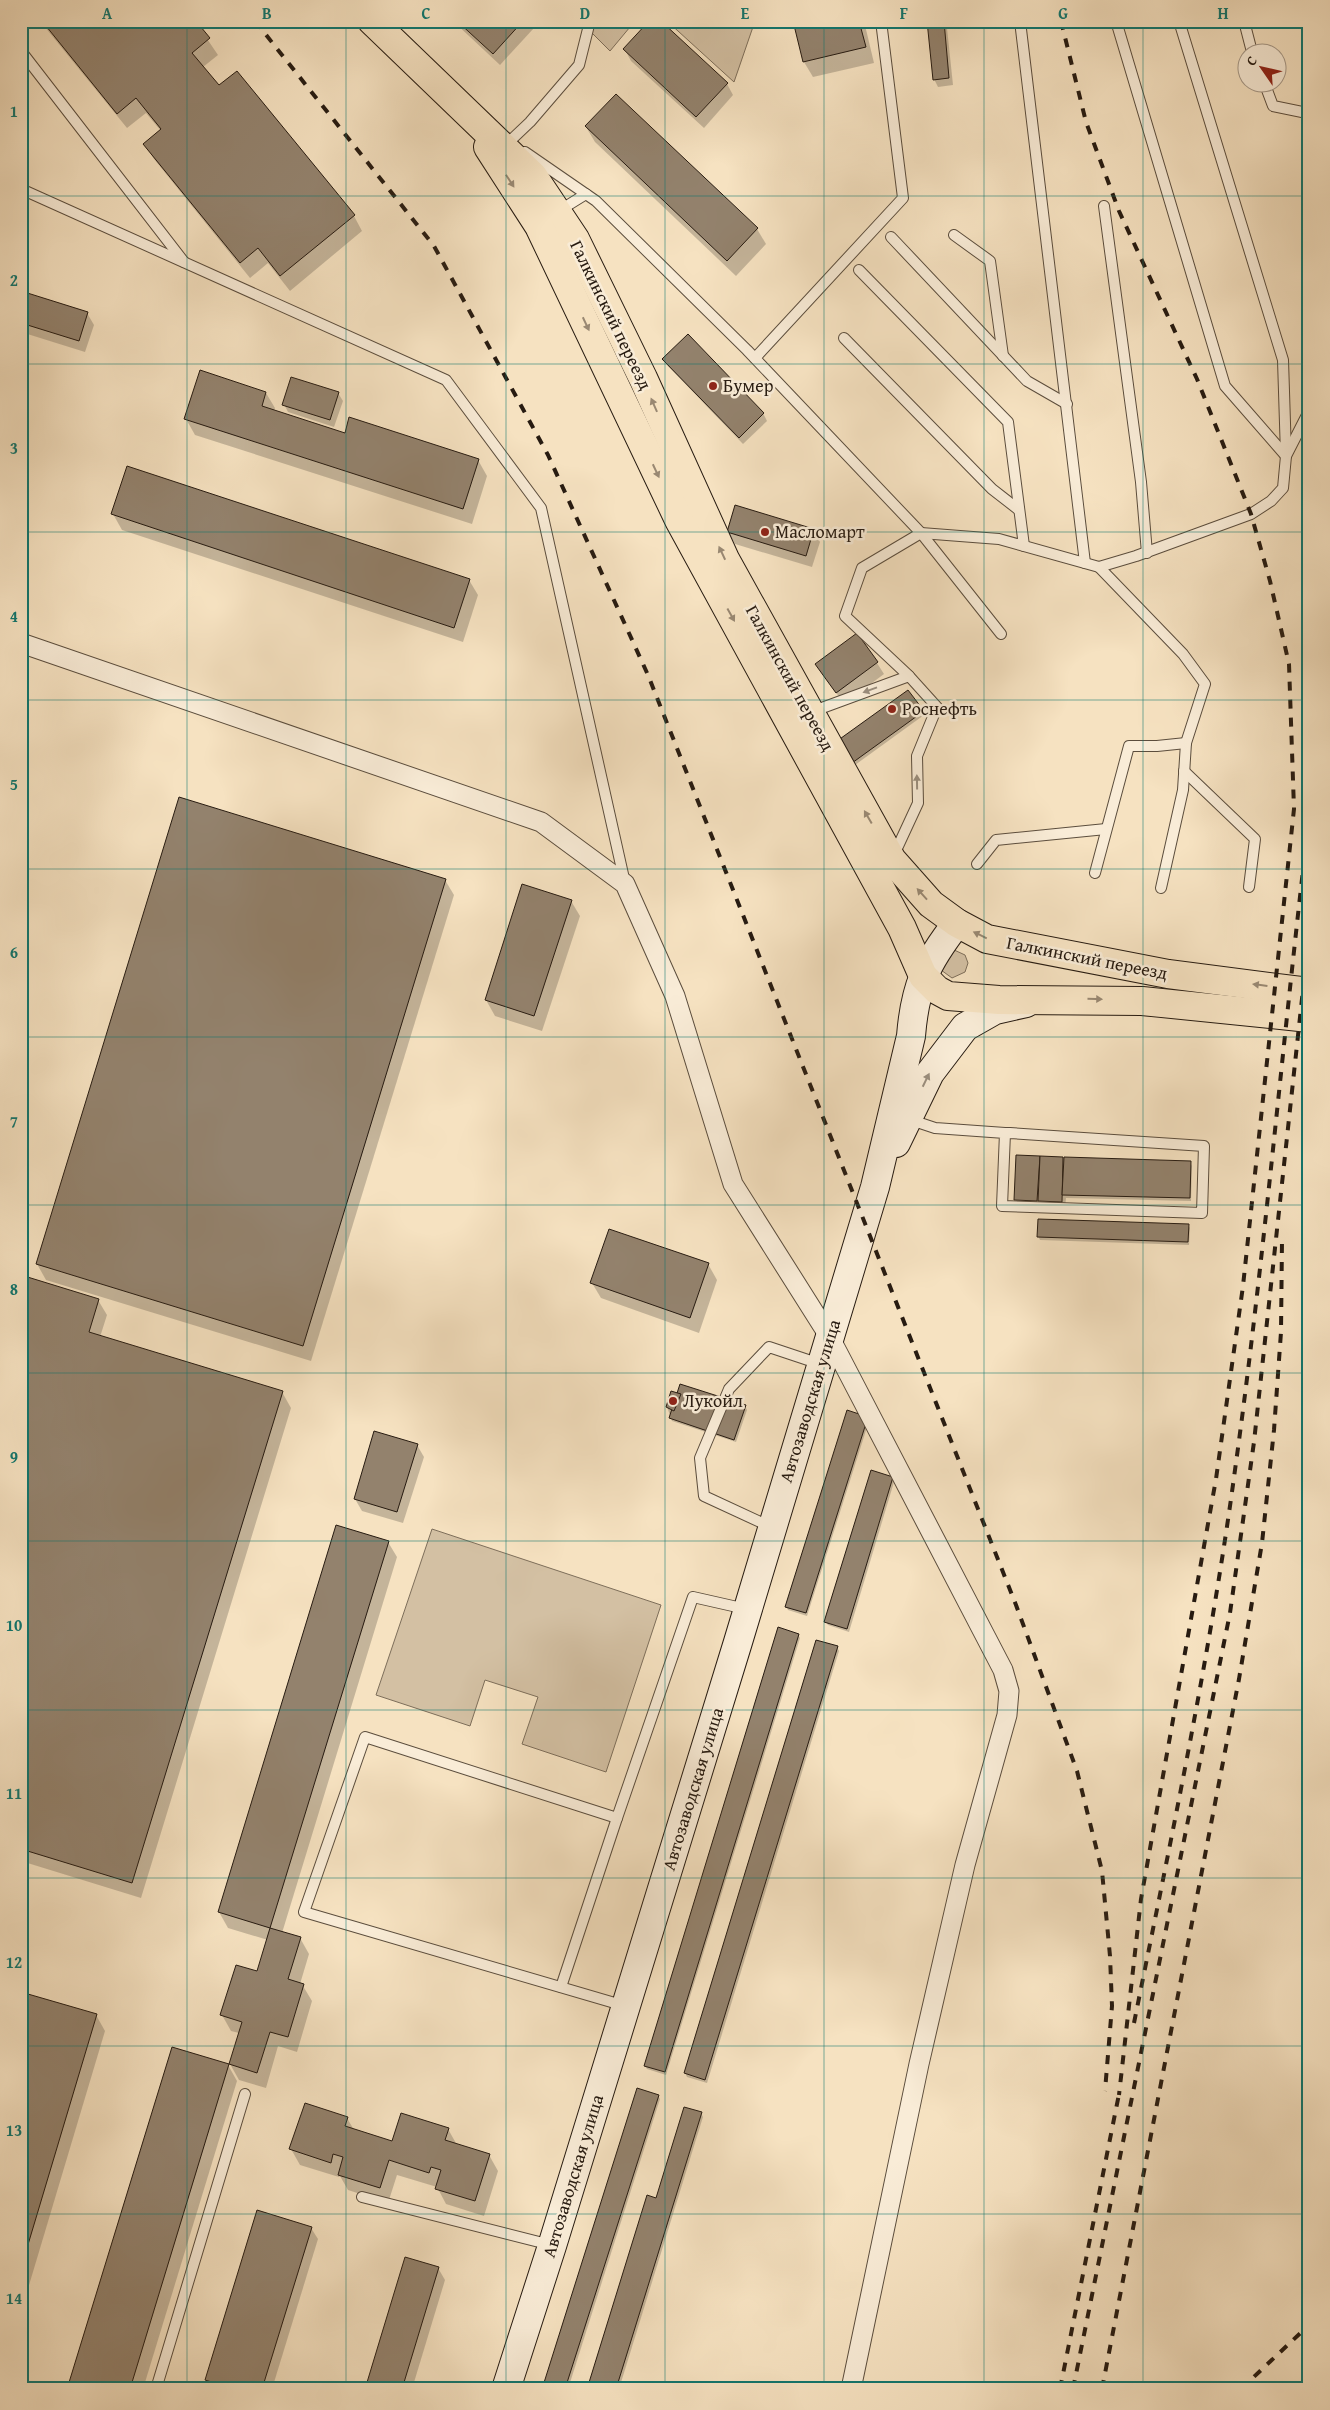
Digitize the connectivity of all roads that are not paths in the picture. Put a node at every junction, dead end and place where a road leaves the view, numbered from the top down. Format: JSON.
{"nodes":[{"id":1,"x":372,"y":21,"type":"edge"},
{"id":2,"x":590,"y":21,"type":"edge"},
{"id":3,"x":881,"y":21,"type":"edge"},
{"id":4,"x":1020,"y":21,"type":"edge"},
{"id":5,"x":1116,"y":21,"type":"edge"},
{"id":6,"x":1179,"y":21,"type":"edge"},
{"id":7,"x":1244,"y":21,"type":"edge"},
{"id":8,"x":1249,"y":42,"type":"edge"},
{"id":9,"x":21,"y":51,"type":"edge"},
{"id":10,"x":1268,"y":92,"type":"edge"},
{"id":11,"x":464,"y":111,"type":"junction"},
{"id":12,"x":1309,"y":116,"type":"edge"},
{"id":13,"x":510,"y":142,"type":"junction"},
{"id":14,"x":21,"y":189,"type":"edge"},
{"id":15,"x":586,"y":194,"type":"junction"},
{"id":16,"x":1104,"y":206,"type":"dead end"},
{"id":17,"x":548,"y":219,"type":"junction"},
{"id":18,"x":954,"y":235,"type":"dead end"},
{"id":19,"x":891,"y":237,"type":"dead end"},
{"id":20,"x":184,"y":263,"type":"junction"},
{"id":21,"x":859,"y":270,"type":"dead end"},
{"id":22,"x":844,"y":338,"type":"dead end"},
{"id":23,"x":1003,"y":356,"type":"junction"},
{"id":24,"x":755,"y":358,"type":"junction"},
{"id":25,"x":1067,"y":404,"type":"junction"},
{"id":26,"x":1309,"y":411,"type":"edge"},
{"id":27,"x":1286,"y":456,"type":"junction"},
{"id":28,"x":1019,"y":510,"type":"junction"},
{"id":29,"x":921,"y":533,"type":"junction"},
{"id":30,"x":1024,"y":546,"type":"junction"},
{"id":31,"x":1147,"y":553,"type":"junction"},
{"id":32,"x":1085,"y":563,"type":"junction"},
{"id":33,"x":1099,"y":566,"type":"junction"},
{"id":34,"x":1001,"y":634,"type":"dead end"},
{"id":35,"x":21,"y":643,"type":"edge"},
{"id":36,"x":910,"y":676,"type":"junction"},
{"id":37,"x":809,"y":713,"type":"junction"},
{"id":38,"x":1186,"y":743,"type":"junction"},
{"id":39,"x":1184,"y":771,"type":"junction"},
{"id":40,"x":1106,"y":829,"type":"junction"},
{"id":41,"x":892,"y":860,"type":"junction"},
{"id":42,"x":977,"y":864,"type":"dead end"},
{"id":43,"x":1095,"y":873,"type":"dead end"},
{"id":44,"x":625,"y":884,"type":"junction"},
{"id":45,"x":1249,"y":887,"type":"dead end"},
{"id":46,"x":1161,"y":888,"type":"dead end"},
{"id":47,"x":956,"y":923,"type":"junction"},
{"id":48,"x":902,"y":928,"type":"junction"},
{"id":49,"x":923,"y":976,"type":"junction"},
{"id":50,"x":1309,"y":992,"type":"edge"},
{"id":51,"x":1046,"y":998,"type":"junction"},
{"id":52,"x":913,"y":1010,"type":"junction"},
{"id":53,"x":1309,"y":1018,"type":"edge"},
{"id":54,"x":900,"y":1114,"type":"junction"},
{"id":55,"x":1004,"y":1133,"type":"junction"},
{"id":56,"x":829,"y":1336,"type":"junction"},
{"id":57,"x":821,"y":1365,"type":"junction"},
{"id":58,"x":772,"y":1527,"type":"junction"},
{"id":59,"x":748,"y":1609,"type":"junction"},
{"id":60,"x":617,"y":1818,"type":"junction"},
{"id":61,"x":561,"y":1987,"type":"junction"},
{"id":62,"x":626,"y":2006,"type":"junction"},
{"id":63,"x":244,"y":2094,"type":"dead end"},
{"id":64,"x":362,"y":2197,"type":"dead end"},
{"id":65,"x":552,"y":2246,"type":"junction"},
{"id":66,"x":156,"y":2389,"type":"edge"},
{"id":67,"x":506,"y":2389,"type":"edge"},
{"id":68,"x":851,"y":2389,"type":"edge"}],
"edges":[{"from":1,"to":11,"type":"main road","name":"Галкинский переезд"},
{"from":2,"to":13,"type":"lane"},
{"from":3,"to":24,"type":"lane"},
{"from":4,"to":25,"type":"lane"},
{"from":5,"to":27,"type":"lane"},
{"from":6,"to":27,"type":"lane"},
{"from":7,"to":8,"type":"lane"},
{"from":9,"to":20,"type":"lane"},
{"from":10,"to":12,"type":"lane"},
{"from":11,"to":13,"type":"lane"},
{"from":11,"to":17,"type":"main road","name":"Галкинский переезд"},
{"from":13,"to":15,"type":"lane"},
{"from":14,"to":20,"type":"lane"},
{"from":15,"to":17,"type":"lane"},
{"from":15,"to":24,"type":"lane"},
{"from":16,"to":31,"type":"lane"},
{"from":37,"to":17,"type":"main road","name":"Галкинский переезд","one_way":true},
{"from":17,"to":48,"type":"main road","name":"Галкинский переезд","one_way":true},
{"from":18,"to":23,"type":"lane"},
{"from":19,"to":23,"type":"lane"},
{"from":20,"to":44,"type":"lane"},
{"from":21,"to":28,"type":"lane"},
{"from":22,"to":28,"type":"lane"},
{"from":23,"to":25,"type":"lane"},
{"from":24,"to":29,"type":"lane"},
{"from":25,"to":32,"type":"lane"},
{"from":26,"to":27,"type":"lane"},
{"from":27,"to":31,"type":"lane"},
{"from":28,"to":30,"type":"lane"},
{"from":29,"to":30,"type":"lane"},
{"from":29,"to":34,"type":"lane"},
{"from":29,"to":36,"type":"lane"},
{"from":30,"to":32,"type":"lane"},
{"from":31,"to":33,"type":"lane"},
{"from":32,"to":33,"type":"lane"},
{"from":33,"to":38,"type":"lane"},
{"from":35,"to":44,"type":"street"},
{"from":36,"to":37,"type":"lane","one_way":true},
{"from":41,"to":36,"type":"lane","one_way":true},
{"from":41,"to":37,"type":"main road","name":"Галкинский переезд","one_way":true},
{"from":38,"to":39,"type":"lane"},
{"from":38,"to":40,"type":"lane"},
{"from":39,"to":45,"type":"lane"},
{"from":39,"to":46,"type":"lane"},
{"from":40,"to":42,"type":"lane"},
{"from":40,"to":43,"type":"lane"},
{"from":47,"to":41,"type":"main road","name":"Галкинский переезд","one_way":true},
{"from":44,"to":56,"type":"street"},
{"from":47,"to":49,"type":"street"},
{"from":50,"to":47,"type":"main road","name":"Галкинский переезд","one_way":true},
{"from":48,"to":49,"type":"main road","name":"Галкинский переезд"},
{"from":48,"to":52,"type":"street"},
{"from":49,"to":51,"type":"main road","name":"Галкинский переезд"},
{"from":49,"to":52,"type":"street"},
{"from":51,"to":53,"type":"main road","name":"Галкинский переезд","one_way":true},
{"from":54,"to":51,"type":"street","one_way":true},
{"from":52,"to":54,"type":"street"},
{"from":54,"to":55,"type":"lane"},
{"from":54,"to":56,"type":"street","name":"Автозаводская улица"},
{"from":55,"to":55,"type":"lane"},
{"from":56,"to":57,"type":"street","name":"Автозаводская улица"},
{"from":56,"to":68,"type":"street"},
{"from":57,"to":58,"type":"street","name":"Автозаводская улица"},
{"from":57,"to":58,"type":"lane"},
{"from":58,"to":59,"type":"street","name":"Автозаводская улица"},
{"from":59,"to":60,"type":"lane"},
{"from":59,"to":62,"type":"street","name":"Автозаводская улица"},
{"from":60,"to":61,"type":"lane"},
{"from":60,"to":61,"type":"lane"},
{"from":61,"to":62,"type":"lane"},
{"from":62,"to":65,"type":"street","name":"Автозаводская улица"},
{"from":63,"to":66,"type":"lane"},
{"from":64,"to":65,"type":"lane"},
{"from":65,"to":67,"type":"street","name":"Автозаводская улица"}]}
